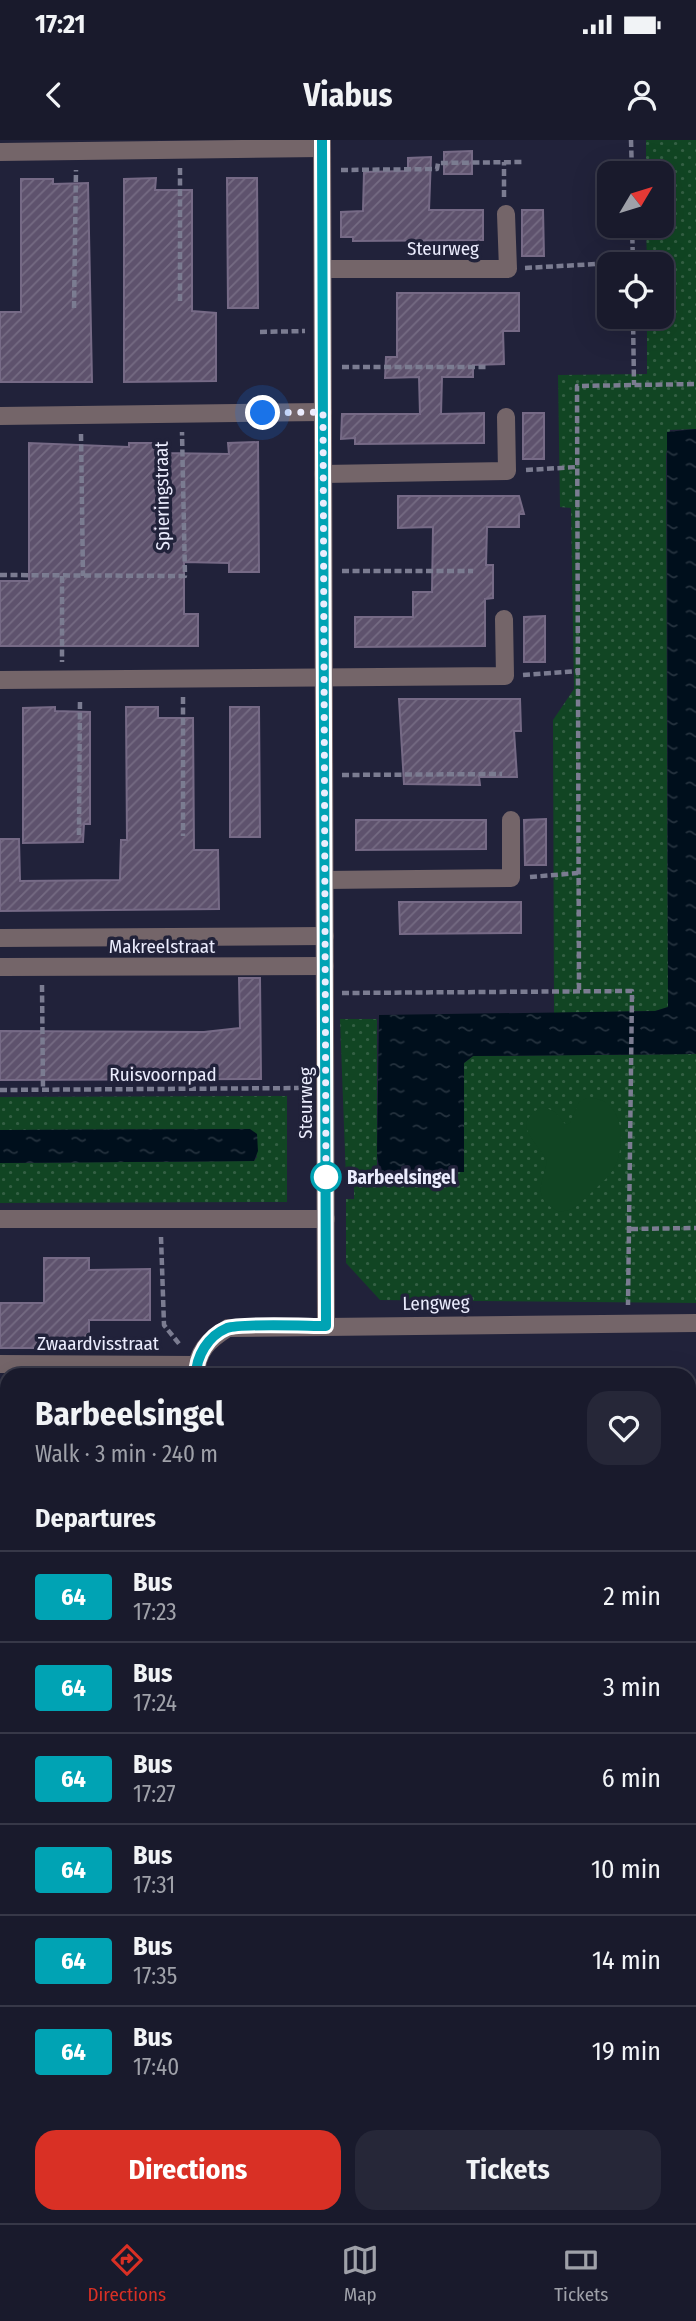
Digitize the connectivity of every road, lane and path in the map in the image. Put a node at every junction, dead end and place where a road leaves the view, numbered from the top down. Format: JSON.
{"nodes":[{"id":1,"x":631,"y":140,"type":"edge"},
{"id":2,"x":322,"y":144,"type":"edge"},
{"id":3,"x":180,"y":150,"type":"junction"},
{"id":4,"x":0,"y":152,"type":"edge"},
{"id":5,"x":76,"y":152,"type":"junction"},
{"id":6,"x":632,"y":161,"type":"edge"},
{"id":7,"x":504,"y":162,"type":"junction"},
{"id":8,"x":523,"y":162,"type":"dead end"},
{"id":9,"x":322,"y":169,"type":"junction"},
{"id":10,"x":506,"y":214,"type":"joint"},
{"id":11,"x":597,"y":265,"type":"edge"},
{"id":12,"x":323,"y":269,"type":"junction"},
{"id":13,"x":508,"y":269,"type":"junction"},
{"id":14,"x":180,"y":303,"type":"dead end"},
{"id":15,"x":74,"y":308,"type":"dead end"},
{"id":16,"x":633,"y":329,"type":"edge"},
{"id":17,"x":323,"y":330,"type":"junction"},
{"id":18,"x":260,"y":332,"type":"dead end"},
{"id":19,"x":323,"y":366,"type":"junction"},
{"id":20,"x":488,"y":367,"type":"dead end"},
{"id":21,"x":696,"y":384,"type":"edge"},
{"id":22,"x":634,"y":385,"type":"junction"},
{"id":23,"x":323,"y":412,"type":"junction"},
{"id":24,"x":182,"y":414,"type":"junction"},
{"id":25,"x":81,"y":415,"type":"junction"},
{"id":26,"x":0,"y":416,"type":"edge"},
{"id":27,"x":506,"y":417,"type":"dead end"},
{"id":28,"x":577,"y":467,"type":"junction"},
{"id":29,"x":507,"y":471,"type":"junction"},
{"id":30,"x":323,"y":474,"type":"junction"},
{"id":31,"x":473,"y":571,"type":"dead end"},
{"id":32,"x":324,"y":573,"type":"junction"},
{"id":33,"x":0,"y":575,"type":"edge"},
{"id":34,"x":62,"y":576,"type":"junction"},
{"id":35,"x":83,"y":576,"type":"junction"},
{"id":36,"x":504,"y":618,"type":"dead end"},
{"id":37,"x":578,"y":671,"type":"junction"},
{"id":38,"x":324,"y":676,"type":"junction"},
{"id":39,"x":505,"y":676,"type":"junction"},
{"id":40,"x":183,"y":677,"type":"junction"},
{"id":41,"x":0,"y":680,"type":"edge"},
{"id":42,"x":71,"y":680,"type":"junction"},
{"id":43,"x":324,"y":774,"type":"junction"},
{"id":44,"x":502,"y":775,"type":"dead end"},
{"id":45,"x":511,"y":820,"type":"dead end"},
{"id":46,"x":79,"y":835,"type":"dead end"},
{"id":47,"x":183,"y":836,"type":"dead end"},
{"id":48,"x":578,"y":873,"type":"junction"},
{"id":49,"x":511,"y":878,"type":"junction"},
{"id":50,"x":325,"y":880,"type":"junction"},
{"id":51,"x":325,"y":936,"type":"junction"},
{"id":52,"x":0,"y":938,"type":"edge"},
{"id":53,"x":325,"y":966,"type":"junction"},
{"id":54,"x":0,"y":967,"type":"edge"},
{"id":55,"x":42,"y":967,"type":"junction"},
{"id":56,"x":579,"y":990,"type":"junction"},
{"id":57,"x":325,"y":993,"type":"junction"},
{"id":58,"x":326,"y":1088,"type":"junction"},
{"id":59,"x":43,"y":1089,"type":"junction"},
{"id":60,"x":0,"y":1090,"type":"edge"},
{"id":61,"x":0,"y":1219,"type":"edge"},
{"id":62,"x":160,"y":1219,"type":"junction"},
{"id":63,"x":326,"y":1219,"type":"junction"},
{"id":64,"x":696,"y":1228,"type":"edge"},
{"id":65,"x":631,"y":1229,"type":"junction"},
{"id":66,"x":628,"y":1323,"type":"junction"},
{"id":67,"x":696,"y":1323,"type":"edge"},
{"id":68,"x":326,"y":1326,"type":"junction"},
{"id":69,"x":0,"y":1364,"type":"edge"},
{"id":70,"x":163,"y":1368,"type":"edge"},
{"id":71,"x":195,"y":1368,"type":"edge"},
{"id":72,"x":197,"y":1368,"type":"edge"}],
"edges":[{"from":1,"to":6,"type":"path"},
{"from":2,"to":3,"type":"street"},
{"from":2,"to":9,"type":"street","name":"Steurweg"},
{"from":3,"to":5,"type":"street"},
{"from":3,"to":14,"type":"path"},
{"from":4,"to":5,"type":"street"},
{"from":5,"to":15,"type":"path"},
{"from":7,"to":8,"type":"path"},
{"from":7,"to":9,"type":"path"},
{"from":7,"to":10,"type":"path"},
{"from":9,"to":12,"type":"street","name":"Steurweg"},
{"from":10,"to":13,"type":"street","name":"Steurweg"},
{"from":11,"to":13,"type":"path"},
{"from":12,"to":13,"type":"street","name":"Steurweg"},
{"from":12,"to":17,"type":"street","name":"Steurweg"},
{"from":16,"to":22,"type":"path"},
{"from":17,"to":18,"type":"path"},
{"from":17,"to":19,"type":"street","name":"Steurweg"},
{"from":19,"to":20,"type":"path"},
{"from":19,"to":23,"type":"street","name":"Steurweg"},
{"from":21,"to":22,"type":"path"},
{"from":22,"to":28,"type":"path"},
{"from":23,"to":24,"type":"street","name":"Spieringstraat"},
{"from":23,"to":30,"type":"street","name":"Steurweg"},
{"from":24,"to":25,"type":"street","name":"Spieringstraat"},
{"from":24,"to":35,"type":"path","name":"Spieringstraat"},
{"from":25,"to":26,"type":"street","name":"Spieringstraat"},
{"from":25,"to":35,"type":"path"},
{"from":27,"to":29,"type":"street"},
{"from":28,"to":29,"type":"path"},
{"from":28,"to":37,"type":"path"},
{"from":29,"to":30,"type":"street"},
{"from":30,"to":32,"type":"street","name":"Steurweg"},
{"from":31,"to":32,"type":"path"},
{"from":32,"to":38,"type":"street","name":"Steurweg"},
{"from":33,"to":34,"type":"path"},
{"from":34,"to":35,"type":"path"},
{"from":34,"to":42,"type":"path"},
{"from":36,"to":39,"type":"street"},
{"from":37,"to":39,"type":"path"},
{"from":37,"to":48,"type":"path"},
{"from":38,"to":39,"type":"street"},
{"from":38,"to":40,"type":"street"},
{"from":38,"to":43,"type":"street","name":"Steurweg"},
{"from":40,"to":42,"type":"street"},
{"from":40,"to":47,"type":"path"},
{"from":41,"to":42,"type":"street"},
{"from":42,"to":46,"type":"path"},
{"from":43,"to":44,"type":"path"},
{"from":43,"to":50,"type":"street","name":"Steurweg"},
{"from":45,"to":49,"type":"street"},
{"from":48,"to":49,"type":"path"},
{"from":48,"to":56,"type":"path"},
{"from":49,"to":50,"type":"street"},
{"from":50,"to":51,"type":"street","name":"Steurweg"},
{"from":51,"to":52,"type":"street","name":"Makreelstraat"},
{"from":51,"to":53,"type":"street","name":"Steurweg"},
{"from":53,"to":55,"type":"street","name":"Makreelstraat"},
{"from":53,"to":57,"type":"street","name":"Steurweg"},
{"from":54,"to":55,"type":"street","name":"Makreelstraat"},
{"from":55,"to":59,"type":"path"},
{"from":56,"to":57,"type":"path"},
{"from":56,"to":65,"type":"path"},
{"from":57,"to":58,"type":"street","name":"Steurweg"},
{"from":58,"to":59,"type":"path","name":"Ruisvoornpad"},
{"from":58,"to":63,"type":"street","name":"Steurweg"},
{"from":59,"to":60,"type":"path","name":"Ruisvoornpad"},
{"from":61,"to":62,"type":"street"},
{"from":62,"to":63,"type":"street"},
{"from":62,"to":71,"type":"path"},
{"from":63,"to":68,"type":"street","name":"Steurweg"},
{"from":64,"to":65,"type":"path"},
{"from":65,"to":66,"type":"path"},
{"from":66,"to":67,"type":"street","name":"Lengweg"},
{"from":66,"to":68,"type":"street","name":"Lengweg"},
{"from":68,"to":72,"type":"street","name":"Lengweg"},
{"from":69,"to":70,"type":"street","name":"Zwaardvisstraat"}]}
